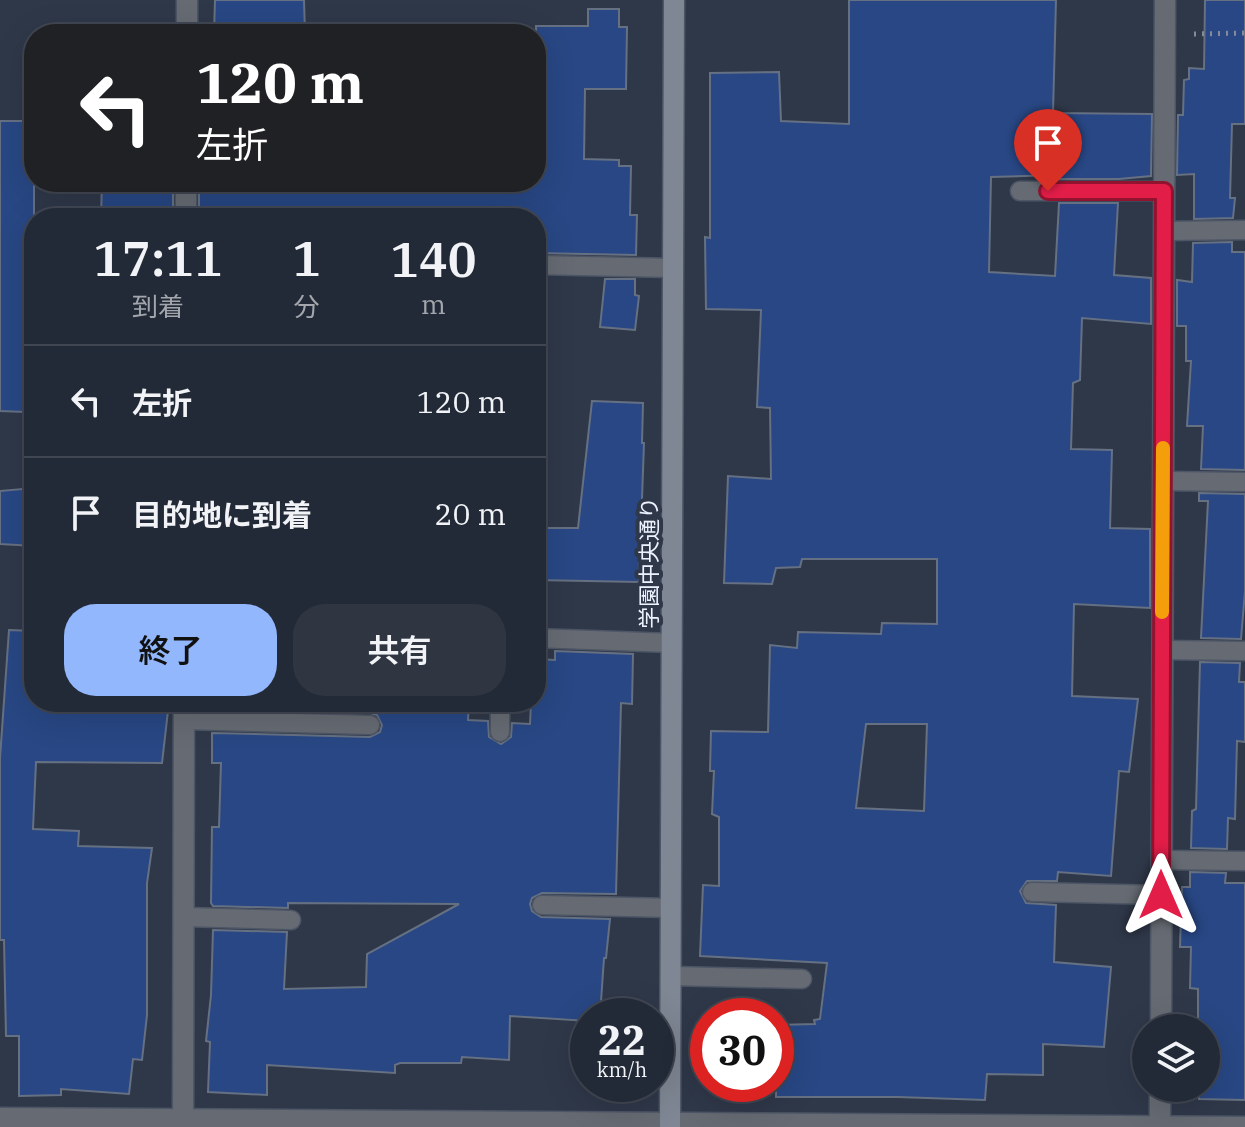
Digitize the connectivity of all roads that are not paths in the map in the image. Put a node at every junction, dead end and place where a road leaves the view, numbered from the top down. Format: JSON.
{"nodes":[{"id":1,"x":187,"y":0,"type":"edge"},
{"id":2,"x":674,"y":0,"type":"edge"},
{"id":3,"x":1165,"y":0,"type":"edge"},
{"id":4,"x":187,"y":24,"type":"edge"},
{"id":5,"x":1020,"y":191,"type":"dead end"},
{"id":6,"x":1164,"y":191,"type":"junction"},
{"id":7,"x":1245,"y":230,"type":"edge"},
{"id":8,"x":1164,"y":231,"type":"junction"},
{"id":9,"x":546,"y":265,"type":"edge"},
{"id":10,"x":673,"y":268,"type":"junction"},
{"id":11,"x":1163,"y":481,"type":"junction"},
{"id":12,"x":1245,"y":482,"type":"edge"},
{"id":13,"x":546,"y":638,"type":"edge"},
{"id":14,"x":672,"y":643,"type":"junction"},
{"id":15,"x":1162,"y":650,"type":"junction"},
{"id":16,"x":1245,"y":651,"type":"edge"},
{"id":17,"x":184,"y":712,"type":"edge"},
{"id":18,"x":197,"y":712,"type":"edge"},
{"id":19,"x":500,"y":712,"type":"edge"},
{"id":20,"x":370,"y":725,"type":"dead end"},
{"id":21,"x":500,"y":732,"type":"dead end"},
{"id":22,"x":1161,"y":860,"type":"junction"},
{"id":23,"x":1245,"y":861,"type":"edge"},
{"id":24,"x":1032,"y":892,"type":"dead end"},
{"id":25,"x":1161,"y":895,"type":"junction"},
{"id":26,"x":542,"y":905,"type":"dead end"},
{"id":27,"x":671,"y":908,"type":"junction"},
{"id":28,"x":184,"y":917,"type":"junction"},
{"id":29,"x":291,"y":920,"type":"dead end"},
{"id":30,"x":671,"y":976,"type":"junction"},
{"id":31,"x":802,"y":979,"type":"dead end"},
{"id":32,"x":1161,"y":1014,"type":"edge"},
{"id":33,"x":1160,"y":1102,"type":"edge"},
{"id":34,"x":0,"y":1118,"type":"edge"},
{"id":35,"x":183,"y":1123,"type":"edge"},
{"id":36,"x":670,"y":1125,"type":"edge"},
{"id":37,"x":1027,"y":1126,"type":"edge"},
{"id":38,"x":1160,"y":1127,"type":"edge"},
{"id":39,"x":1245,"y":1127,"type":"edge"}],
"edges":[{"from":1,"to":4,"type":"street"},
{"from":2,"to":10,"type":"street","name":"学園中央通り"},
{"from":3,"to":6,"type":"street"},
{"from":5,"to":6,"type":"lane"},
{"from":6,"to":8,"type":"street"},
{"from":7,"to":8,"type":"lane"},
{"from":8,"to":11,"type":"street"},
{"from":9,"to":10,"type":"lane"},
{"from":10,"to":14,"type":"street","name":"学園中央通り"},
{"from":11,"to":12,"type":"lane"},
{"from":11,"to":15,"type":"street"},
{"from":13,"to":14,"type":"lane"},
{"from":14,"to":27,"type":"street","name":"学園中央通り"},
{"from":15,"to":16,"type":"lane"},
{"from":15,"to":22,"type":"street"},
{"from":17,"to":28,"type":"street"},
{"from":18,"to":20,"type":"lane"},
{"from":19,"to":21,"type":"lane"},
{"from":22,"to":23,"type":"lane"},
{"from":22,"to":25,"type":"street"},
{"from":24,"to":25,"type":"lane"},
{"from":25,"to":32,"type":"street"},
{"from":26,"to":27,"type":"lane"},
{"from":27,"to":30,"type":"street","name":"学園中央通り"},
{"from":28,"to":29,"type":"lane"},
{"from":28,"to":35,"type":"street"},
{"from":30,"to":31,"type":"lane"},
{"from":30,"to":36,"type":"street","name":"学園中央通り"},
{"from":33,"to":38,"type":"street"},
{"from":34,"to":35,"type":"street"},
{"from":35,"to":36,"type":"street"},
{"from":36,"to":37,"type":"street"},
{"from":37,"to":38,"type":"street"},
{"from":38,"to":39,"type":"street"}]}
